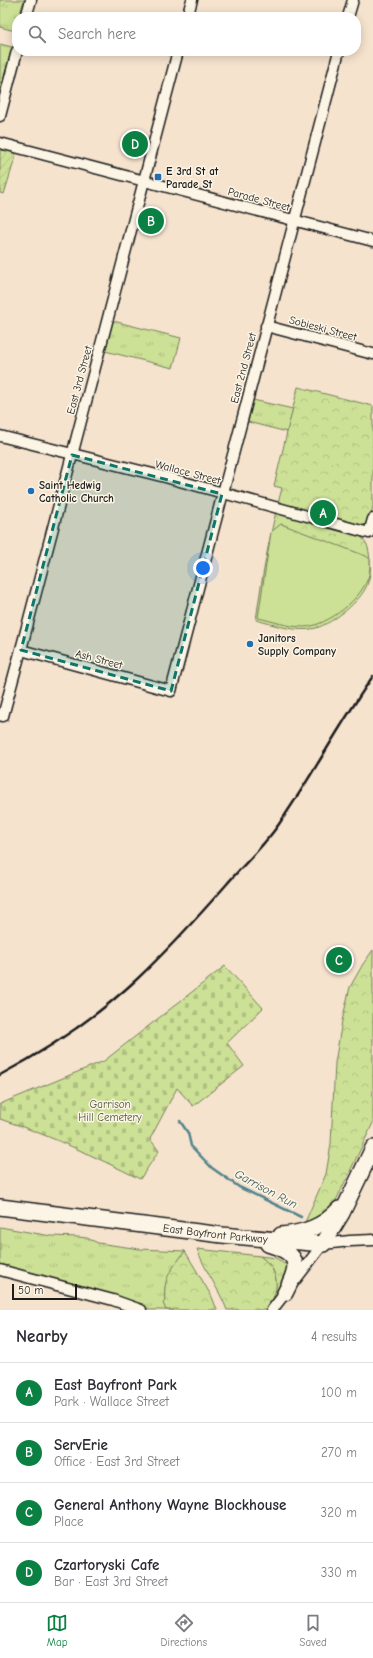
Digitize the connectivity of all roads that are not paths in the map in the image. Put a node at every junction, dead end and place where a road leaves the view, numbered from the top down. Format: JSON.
{"nodes":[{"id":1,"x":31,"y":0,"type":"edge"},
{"id":2,"x":192,"y":0,"type":"edge"},
{"id":3,"x":353,"y":0,"type":"edge"},
{"id":4,"x":27,"y":12,"type":"edge"},
{"id":5,"x":188,"y":12,"type":"edge"},
{"id":6,"x":349,"y":12,"type":"edge"},
{"id":7,"x":16,"y":56,"type":"edge"},
{"id":8,"x":177,"y":56,"type":"edge"},
{"id":9,"x":338,"y":56,"type":"edge"},
{"id":10,"x":0,"y":116,"type":"edge"},
{"id":11,"x":0,"y":143,"type":"edge"},
{"id":12,"x":144,"y":180,"type":"junction"},
{"id":13,"x":295,"y":221,"type":"junction"},
{"id":14,"x":373,"y":241,"type":"edge"},
{"id":15,"x":266,"y":326,"type":"junction"},
{"id":16,"x":373,"y":354,"type":"edge"},
{"id":17,"x":0,"y":436,"type":"edge"},
{"id":18,"x":72,"y":455,"type":"junction"},
{"id":19,"x":222,"y":494,"type":"junction"},
{"id":20,"x":373,"y":519,"type":"edge"},
{"id":21,"x":21,"y":650,"type":"junction"},
{"id":22,"x":171,"y":691,"type":"joint"},
{"id":23,"x":1,"y":715,"type":"edge"},
{"id":24,"x":373,"y":1148,"type":"edge"},
{"id":25,"x":350,"y":1196,"type":"junction"},
{"id":26,"x":0,"y":1207,"type":"edge"},
{"id":27,"x":244,"y":1237,"type":"junction"},
{"id":28,"x":373,"y":1240,"type":"edge"},
{"id":29,"x":323,"y":1244,"type":"junction"},
{"id":30,"x":0,"y":1270,"type":"edge"},
{"id":31,"x":285,"y":1293,"type":"junction"},
{"id":32,"x":140,"y":1310,"type":"edge"},
{"id":33,"x":272,"y":1310,"type":"edge"}],
"edges":[{"from":1,"to":4,"type":"street"},
{"from":2,"to":5,"type":"street"},
{"from":3,"to":6,"type":"street"},
{"from":7,"to":10,"type":"street"},
{"from":8,"to":12,"type":"street","name":"East 3rd Street"},
{"from":9,"to":13,"type":"street","name":"East 2nd Street"},
{"from":11,"to":12,"type":"street","name":"Parade Street"},
{"from":12,"to":13,"type":"street","name":"Parade Street"},
{"from":12,"to":18,"type":"street","name":"East 3rd Street"},
{"from":13,"to":14,"type":"street","name":"Parade Street"},
{"from":13,"to":15,"type":"street","name":"East 2nd Street"},
{"from":15,"to":16,"type":"street","name":"Sobieski Street"},
{"from":15,"to":19,"type":"street","name":"East 2nd Street"},
{"from":17,"to":18,"type":"street","name":"Wallace Street"},
{"from":18,"to":19,"type":"street","name":"Wallace Street"},
{"from":18,"to":21,"type":"street","name":"East 3rd Street"},
{"from":19,"to":20,"type":"street","name":"Wallace Street"},
{"from":19,"to":22,"type":"street","name":"East 2nd Street"},
{"from":21,"to":22,"type":"street","name":"Ash Street"},
{"from":21,"to":23,"type":"street","name":"East 3rd Street"},
{"from":24,"to":25,"type":"highway"},
{"from":25,"to":27,"type":"highway"},
{"from":25,"to":29,"type":"highway"},
{"from":26,"to":27,"type":"highway","name":"East Bayfront Parkway"},
{"from":27,"to":29,"type":"highway","name":"East Bayfront Parkway"},
{"from":27,"to":31,"type":"highway"},
{"from":28,"to":29,"type":"street"},
{"from":29,"to":31,"type":"street"},
{"from":30,"to":32,"type":"street"},
{"from":31,"to":33,"type":"street"}]}
